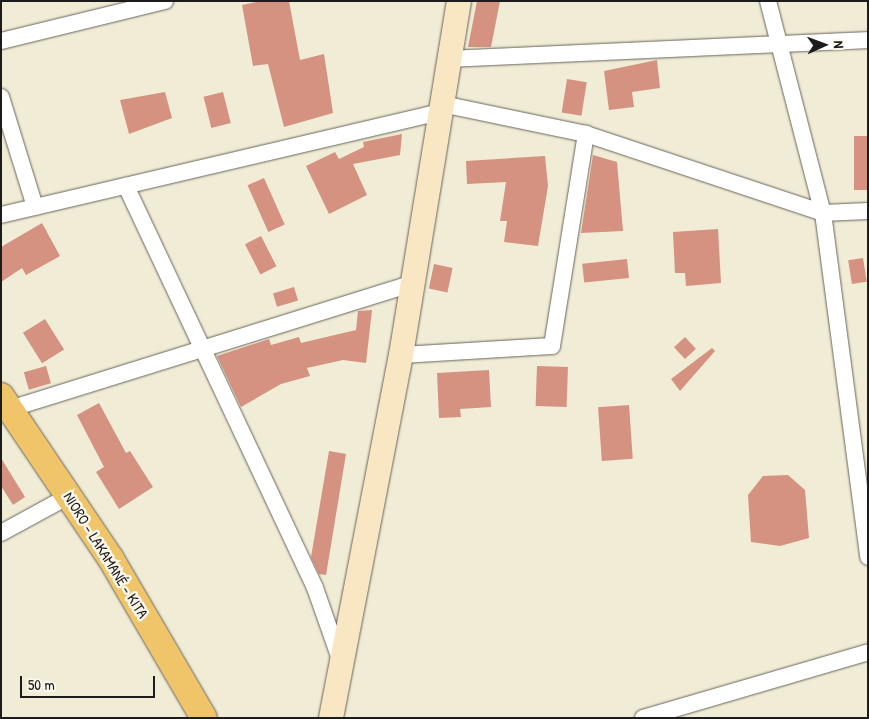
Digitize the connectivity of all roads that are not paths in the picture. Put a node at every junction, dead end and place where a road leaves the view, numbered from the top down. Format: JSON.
{"nodes":[{"id":1,"x":165,"y":1,"type":"edge"},
{"id":2,"x":459,"y":1,"type":"edge"},
{"id":3,"x":768,"y":1,"type":"edge"},
{"id":4,"x":110,"y":6,"type":"edge"},
{"id":5,"x":868,"y":40,"type":"edge"},
{"id":6,"x":1,"y":41,"type":"edge"},
{"id":7,"x":779,"y":42,"type":"junction"},
{"id":8,"x":450,"y":59,"type":"junction"},
{"id":9,"x":1,"y":97,"type":"edge"},
{"id":10,"x":442,"y":108,"type":"junction"},
{"id":11,"x":586,"y":134,"type":"junction"},
{"id":12,"x":126,"y":186,"type":"junction"},
{"id":13,"x":35,"y":207,"type":"junction"},
{"id":14,"x":868,"y":211,"type":"edge"},
{"id":15,"x":823,"y":213,"type":"junction"},
{"id":16,"x":1,"y":215,"type":"edge"},
{"id":17,"x":413,"y":283,"type":"junction"},
{"id":18,"x":202,"y":348,"type":"junction"},
{"id":19,"x":401,"y":355,"type":"junction"},
{"id":20,"x":4,"y":405,"type":"edge"},
{"id":21,"x":69,"y":496,"type":"junction"},
{"id":22,"x":1,"y":533,"type":"edge"},
{"id":23,"x":868,"y":557,"type":"edge"},
{"id":24,"x":868,"y":652,"type":"edge"},
{"id":25,"x":341,"y":663,"type":"junction"},
{"id":26,"x":204,"y":718,"type":"edge"},
{"id":27,"x":331,"y":718,"type":"edge"},
{"id":28,"x":644,"y":718,"type":"edge"}],
"edges":[{"from":1,"to":4,"type":"street"},
{"from":2,"to":8,"type":"main road"},
{"from":3,"to":7,"type":"street"},
{"from":4,"to":6,"type":"street"},
{"from":5,"to":7,"type":"street"},
{"from":7,"to":8,"type":"street"},
{"from":7,"to":15,"type":"street"},
{"from":8,"to":10,"type":"main road"},
{"from":9,"to":13,"type":"street"},
{"from":10,"to":11,"type":"street"},
{"from":10,"to":12,"type":"street"},
{"from":10,"to":17,"type":"main road"},
{"from":11,"to":15,"type":"street"},
{"from":11,"to":19,"type":"street"},
{"from":12,"to":13,"type":"street"},
{"from":12,"to":18,"type":"street"},
{"from":13,"to":16,"type":"street"},
{"from":14,"to":15,"type":"street"},
{"from":15,"to":23,"type":"street"},
{"from":17,"to":18,"type":"street"},
{"from":17,"to":19,"type":"main road"},
{"from":18,"to":20,"type":"street"},
{"from":18,"to":25,"type":"street"},
{"from":19,"to":25,"type":"main road"},
{"from":20,"to":21,"type":"main road","name":"NIORO - LAKAMANÉ - KITA"},
{"from":21,"to":22,"type":"street"},
{"from":21,"to":26,"type":"main road","name":"NIORO - LAKAMANÉ - KITA"},
{"from":24,"to":28,"type":"street"},
{"from":25,"to":27,"type":"main road"}]}
